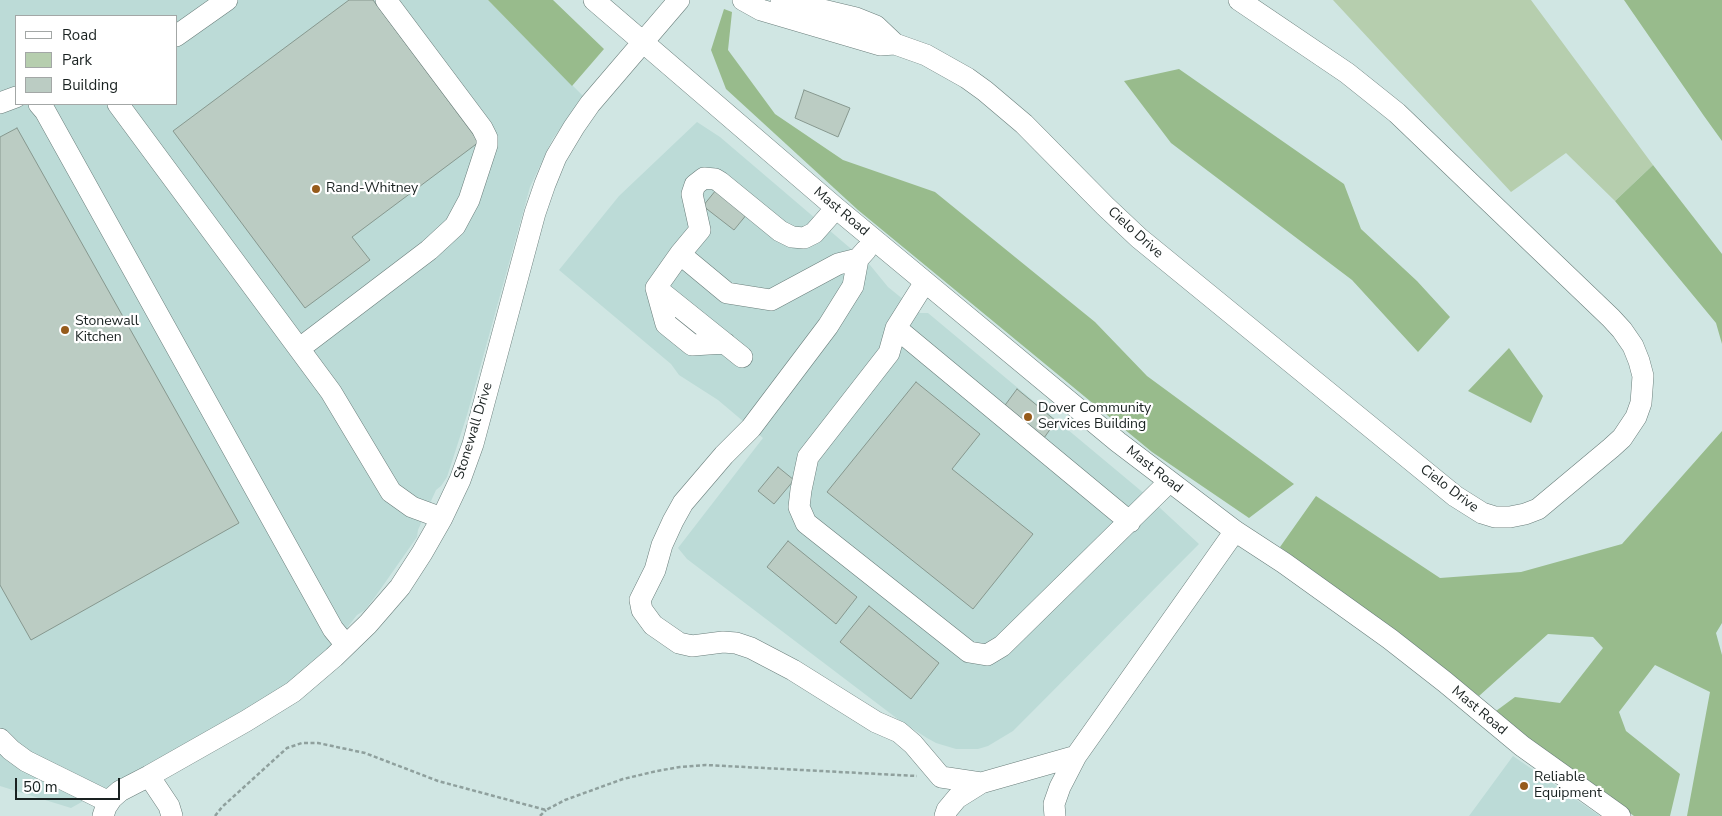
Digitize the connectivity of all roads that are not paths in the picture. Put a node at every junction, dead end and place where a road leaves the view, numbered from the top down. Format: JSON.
{"nodes":[{"id":1,"x":227,"y":0,"type":"edge"},
{"id":2,"x":386,"y":0,"type":"edge"},
{"id":3,"x":594,"y":0,"type":"edge"},
{"id":4,"x":679,"y":0,"type":"edge"},
{"id":5,"x":743,"y":0,"type":"edge"},
{"id":6,"x":781,"y":0,"type":"edge"},
{"id":7,"x":1239,"y":0,"type":"edge"},
{"id":8,"x":178,"y":35,"type":"edge"},
{"id":9,"x":643,"y":41,"type":"junction"},
{"id":10,"x":895,"y":44,"type":"junction"},
{"id":11,"x":15,"y":97,"type":"edge"},
{"id":12,"x":0,"y":103,"type":"edge"},
{"id":13,"x":39,"y":105,"type":"edge"},
{"id":14,"x":119,"y":105,"type":"edge"},
{"id":15,"x":836,"y":208,"type":"junction"},
{"id":16,"x":874,"y":240,"type":"junction"},
{"id":17,"x":680,"y":254,"type":"junction"},
{"id":18,"x":858,"y":259,"type":"junction"},
{"id":19,"x":925,"y":282,"type":"junction"},
{"id":20,"x":896,"y":328,"type":"junction"},
{"id":21,"x":300,"y":348,"type":"junction"},
{"id":22,"x":742,"y":357,"type":"dead end"},
{"id":23,"x":1169,"y":482,"type":"junction"},
{"id":24,"x":442,"y":518,"type":"junction"},
{"id":25,"x":1130,"y":522,"type":"junction"},
{"id":26,"x":1235,"y":531,"type":"junction"},
{"id":27,"x":346,"y":645,"type":"junction"},
{"id":28,"x":0,"y":739,"type":"edge"},
{"id":29,"x":1076,"y":756,"type":"junction"},
{"id":30,"x":149,"y":776,"type":"junction"},
{"id":31,"x":981,"y":783,"type":"junction"},
{"id":32,"x":106,"y":809,"type":"edge"},
{"id":33,"x":172,"y":816,"type":"edge"},
{"id":34,"x":945,"y":816,"type":"edge"},
{"id":35,"x":1055,"y":816,"type":"edge"},
{"id":36,"x":1620,"y":816,"type":"edge"}],
"edges":[{"from":1,"to":8,"type":"street"},
{"from":2,"to":21,"type":"street"},
{"from":3,"to":9,"type":"street","name":"Mast Road"},
{"from":4,"to":9,"type":"street","name":"Stonewall Drive"},
{"from":5,"to":10,"type":"street","name":"Cielo Drive"},
{"from":6,"to":10,"type":"street","name":"Cielo Drive"},
{"from":7,"to":10,"type":"street","name":"Cielo Drive"},
{"from":9,"to":15,"type":"street","name":"Mast Road"},
{"from":9,"to":24,"type":"street","name":"Stonewall Drive"},
{"from":11,"to":12,"type":"street"},
{"from":13,"to":27,"type":"street"},
{"from":14,"to":21,"type":"street"},
{"from":15,"to":16,"type":"street","name":"Mast Road"},
{"from":15,"to":17,"type":"street"},
{"from":16,"to":18,"type":"street"},
{"from":16,"to":19,"type":"street","name":"Mast Road"},
{"from":17,"to":18,"type":"street"},
{"from":17,"to":22,"type":"street"},
{"from":18,"to":31,"type":"street"},
{"from":19,"to":20,"type":"street"},
{"from":19,"to":23,"type":"street","name":"Mast Road"},
{"from":20,"to":25,"type":"street"},
{"from":20,"to":25,"type":"street"},
{"from":21,"to":24,"type":"street"},
{"from":23,"to":25,"type":"street"},
{"from":23,"to":26,"type":"street","name":"Mast Road"},
{"from":24,"to":27,"type":"street","name":"Stonewall Drive"},
{"from":26,"to":29,"type":"street"},
{"from":26,"to":36,"type":"street","name":"Mast Road"},
{"from":27,"to":30,"type":"street","name":"Stonewall Drive"},
{"from":28,"to":32,"type":"street"},
{"from":29,"to":31,"type":"street"},
{"from":29,"to":35,"type":"street"},
{"from":30,"to":32,"type":"street","name":"Stonewall Drive"},
{"from":30,"to":33,"type":"street"},
{"from":31,"to":34,"type":"street"}]}
